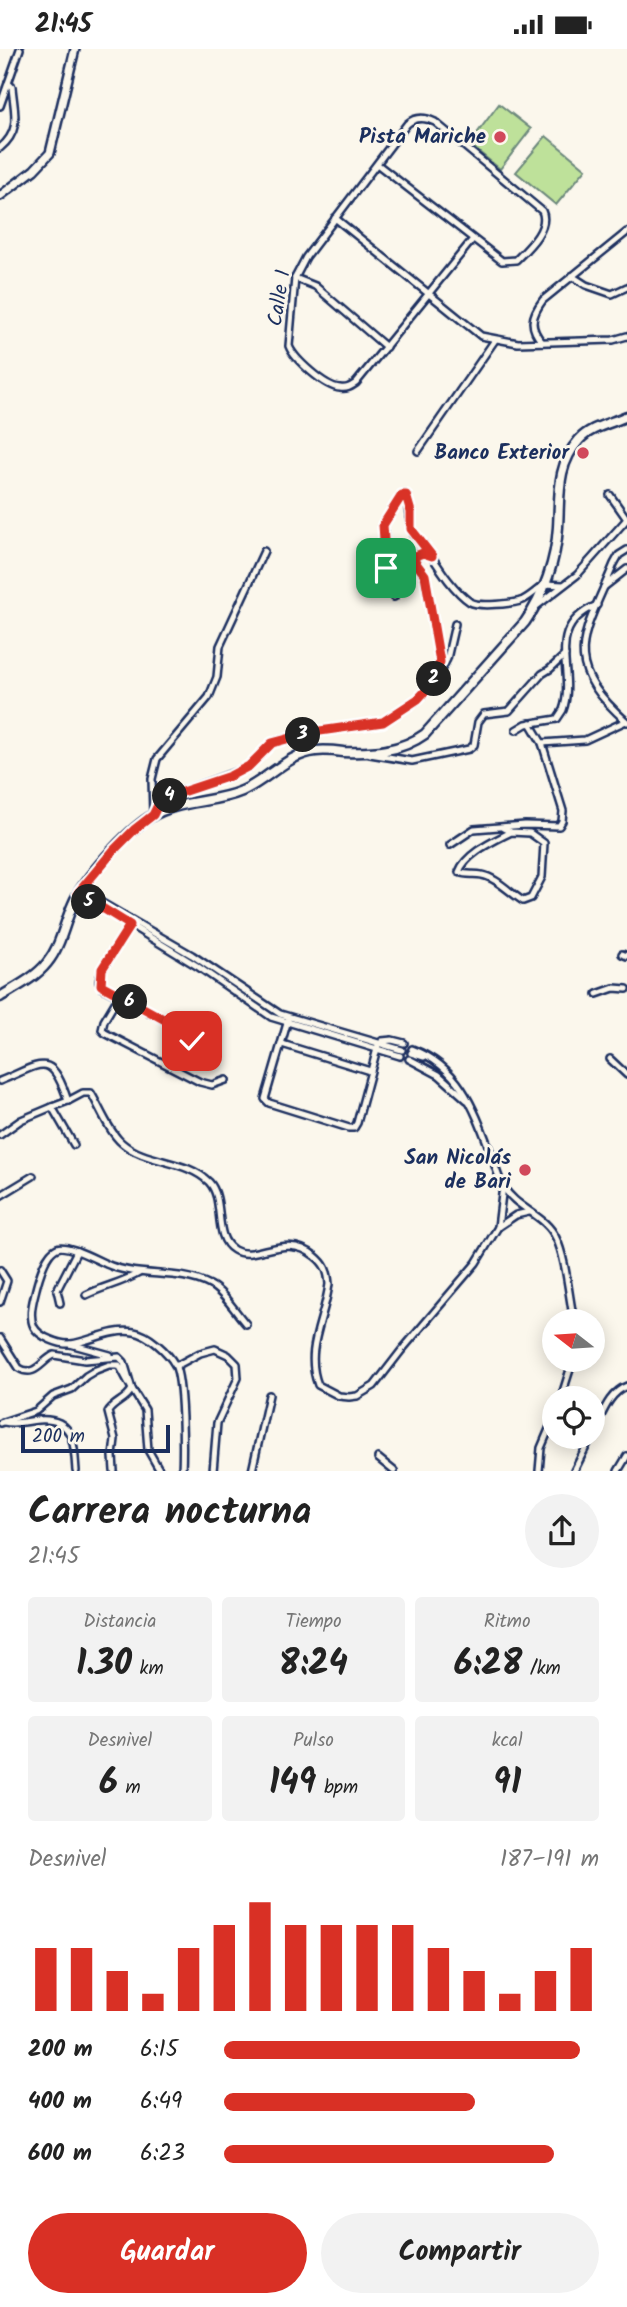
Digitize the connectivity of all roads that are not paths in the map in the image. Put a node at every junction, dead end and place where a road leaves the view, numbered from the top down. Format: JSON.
{"nodes":[{"id":1,"x":20,"y":49,"type":"edge"},
{"id":2,"x":75,"y":49,"type":"edge"},
{"id":3,"x":8,"y":83,"type":"junction"},
{"id":4,"x":0,"y":106,"type":"edge"},
{"id":5,"x":0,"y":148,"type":"edge"},
{"id":6,"x":377,"y":164,"type":"junction"},
{"id":7,"x":0,"y":196,"type":"edge"},
{"id":8,"x":335,"y":218,"type":"junction"},
{"id":9,"x":627,"y":232,"type":"edge"},
{"id":10,"x":473,"y":239,"type":"junction"},
{"id":11,"x":572,"y":277,"type":"junction"},
{"id":12,"x":295,"y":278,"type":"junction"},
{"id":13,"x":627,"y":287,"type":"edge"},
{"id":14,"x":429,"y":295,"type":"junction"},
{"id":15,"x":627,"y":336,"type":"edge"},
{"id":16,"x":495,"y":340,"type":"junction"},
{"id":17,"x":542,"y":342,"type":"junction"},
{"id":18,"x":386,"y":347,"type":"junction"},
{"id":19,"x":627,"y":417,"type":"edge"},
{"id":20,"x":418,"y":451,"type":"dead end"},
{"id":21,"x":610,"y":495,"type":"dead end"},
{"id":22,"x":627,"y":519,"type":"edge"},
{"id":23,"x":627,"y":550,"type":"edge"},
{"id":24,"x":264,"y":551,"type":"dead end"},
{"id":25,"x":432,"y":556,"type":"junction"},
{"id":26,"x":627,"y":569,"type":"edge"},
{"id":27,"x":545,"y":584,"type":"junction"},
{"id":28,"x":563,"y":585,"type":"junction"},
{"id":29,"x":604,"y":587,"type":"junction"},
{"id":30,"x":394,"y":597,"type":"dead end"},
{"id":31,"x":597,"y":605,"type":"junction"},
{"id":32,"x":535,"y":607,"type":"junction"},
{"id":33,"x":455,"y":624,"type":"dead end"},
{"id":34,"x":565,"y":655,"type":"junction"},
{"id":35,"x":431,"y":685,"type":"junction"},
{"id":36,"x":627,"y":721,"type":"edge"},
{"id":37,"x":530,"y":723,"type":"junction"},
{"id":38,"x":516,"y":730,"type":"dead end"},
{"id":39,"x":542,"y":743,"type":"junction"},
{"id":40,"x":364,"y":753,"type":"junction"},
{"id":41,"x":153,"y":815,"type":"junction"},
{"id":42,"x":503,"y":828,"type":"junction"},
{"id":43,"x":511,"y":832,"type":"junction"},
{"id":44,"x":450,"y":845,"type":"dead end"},
{"id":45,"x":78,"y":893,"type":"junction"},
{"id":46,"x":131,"y":922,"type":"junction"},
{"id":47,"x":627,"y":989,"type":"edge"},
{"id":48,"x":597,"y":994,"type":"dead end"},
{"id":49,"x":119,"y":996,"type":"junction"},
{"id":50,"x":0,"y":997,"type":"edge"},
{"id":51,"x":288,"y":1020,"type":"junction"},
{"id":52,"x":282,"y":1044,"type":"junction"},
{"id":53,"x":381,"y":1046,"type":"junction"},
{"id":54,"x":610,"y":1059,"type":"dead end"},
{"id":55,"x":176,"y":1068,"type":"junction"},
{"id":56,"x":370,"y":1071,"type":"junction"},
{"id":57,"x":627,"y":1075,"type":"edge"},
{"id":58,"x":226,"y":1080,"type":"dead end"},
{"id":59,"x":0,"y":1081,"type":"edge"},
{"id":60,"x":68,"y":1101,"type":"junction"},
{"id":61,"x":470,"y":1102,"type":"junction"},
{"id":62,"x":52,"y":1107,"type":"junction"},
{"id":63,"x":0,"y":1135,"type":"edge"},
{"id":64,"x":74,"y":1145,"type":"dead end"},
{"id":65,"x":33,"y":1176,"type":"dead end"},
{"id":66,"x":503,"y":1186,"type":"junction"},
{"id":67,"x":0,"y":1196,"type":"edge"},
{"id":68,"x":529,"y":1212,"type":"junction"},
{"id":69,"x":498,"y":1227,"type":"junction"},
{"id":70,"x":77,"y":1251,"type":"junction"},
{"id":71,"x":0,"y":1270,"type":"edge"},
{"id":72,"x":139,"y":1273,"type":"junction"},
{"id":73,"x":86,"y":1296,"type":"dead end"},
{"id":74,"x":0,"y":1303,"type":"edge"},
{"id":75,"x":60,"y":1303,"type":"dead end"},
{"id":76,"x":572,"y":1309,"type":"edge"},
{"id":77,"x":246,"y":1324,"type":"dead end"},
{"id":78,"x":0,"y":1338,"type":"edge"},
{"id":79,"x":70,"y":1344,"type":"junction"},
{"id":80,"x":116,"y":1357,"type":"junction"},
{"id":81,"x":176,"y":1366,"type":"junction"},
{"id":82,"x":627,"y":1386,"type":"edge"},
{"id":83,"x":132,"y":1389,"type":"junction"},
{"id":84,"x":269,"y":1395,"type":"dead end"},
{"id":85,"x":605,"y":1409,"type":"edge"},
{"id":86,"x":2,"y":1423,"type":"edge"},
{"id":87,"x":542,"y":1446,"type":"edge"},
{"id":88,"x":585,"y":1449,"type":"edge"},
{"id":89,"x":627,"y":1456,"type":"edge"},
{"id":90,"x":378,"y":1458,"type":"dead end"},
{"id":91,"x":76,"y":1471,"type":"edge"},
{"id":92,"x":114,"y":1471,"type":"edge"},
{"id":93,"x":160,"y":1471,"type":"edge"},
{"id":94,"x":182,"y":1471,"type":"edge"},
{"id":95,"x":213,"y":1471,"type":"edge"},
{"id":96,"x":252,"y":1471,"type":"edge"},
{"id":97,"x":394,"y":1471,"type":"edge"},
{"id":98,"x":540,"y":1471,"type":"edge"},
{"id":99,"x":574,"y":1471,"type":"edge"},
{"id":100,"x":618,"y":1471,"type":"edge"}],
"edges":[{"from":1,"to":3,"type":"street"},
{"from":2,"to":7,"type":"main road"},
{"from":3,"to":4,"type":"street"},
{"from":3,"to":5,"type":"street"},
{"from":6,"to":8,"type":"street","name":"Calle 1"},
{"from":6,"to":10,"type":"street"},
{"from":6,"to":10,"type":"street","name":"Calle 1"},
{"from":8,"to":12,"type":"street","name":"Calle 1"},
{"from":8,"to":14,"type":"street"},
{"from":9,"to":11,"type":"street"},
{"from":10,"to":14,"type":"street","name":"Calle 1"},
{"from":11,"to":13,"type":"street"},
{"from":11,"to":17,"type":"street"},
{"from":12,"to":18,"type":"street"},
{"from":12,"to":18,"type":"street","name":"Calle 1"},
{"from":14,"to":16,"type":"street"},
{"from":14,"to":18,"type":"street","name":"Calle 1"},
{"from":15,"to":17,"type":"street"},
{"from":16,"to":17,"type":"street"},
{"from":16,"to":20,"type":"street"},
{"from":19,"to":27,"type":"main road"},
{"from":21,"to":22,"type":"street"},
{"from":22,"to":28,"type":"street"},
{"from":23,"to":29,"type":"street"},
{"from":24,"to":41,"type":"street"},
{"from":25,"to":27,"type":"street"},
{"from":25,"to":30,"type":"street"},
{"from":25,"to":35,"type":"street"},
{"from":26,"to":29,"type":"street"},
{"from":27,"to":28,"type":"street"},
{"from":27,"to":32,"type":"main road"},
{"from":28,"to":32,"type":"street"},
{"from":29,"to":31,"type":"street"},
{"from":31,"to":34,"type":"street"},
{"from":31,"to":36,"type":"street"},
{"from":32,"to":40,"type":"main road"},
{"from":33,"to":35,"type":"street"},
{"from":34,"to":37,"type":"street"},
{"from":34,"to":40,"type":"street"},
{"from":35,"to":41,"type":"street"},
{"from":36,"to":39,"type":"street"},
{"from":37,"to":38,"type":"street"},
{"from":37,"to":39,"type":"street"},
{"from":39,"to":42,"type":"street"},
{"from":40,"to":41,"type":"main road"},
{"from":41,"to":45,"type":"main road"},
{"from":42,"to":43,"type":"street"},
{"from":42,"to":44,"type":"street"},
{"from":43,"to":43,"type":"street"},
{"from":45,"to":46,"type":"street"},
{"from":45,"to":50,"type":"main road"},
{"from":46,"to":49,"type":"street"},
{"from":46,"to":51,"type":"street"},
{"from":47,"to":48,"type":"street"},
{"from":49,"to":55,"type":"street"},
{"from":49,"to":55,"type":"street"},
{"from":51,"to":52,"type":"street"},
{"from":51,"to":53,"type":"street"},
{"from":52,"to":56,"type":"street"},
{"from":52,"to":56,"type":"street"},
{"from":53,"to":53,"type":"street"},
{"from":53,"to":56,"type":"street"},
{"from":54,"to":57,"type":"street"},
{"from":55,"to":58,"type":"street"},
{"from":59,"to":60,"type":"street"},
{"from":60,"to":62,"type":"street"},
{"from":60,"to":69,"type":"street"},
{"from":61,"to":61,"type":"street"},
{"from":61,"to":66,"type":"street"},
{"from":62,"to":63,"type":"street"},
{"from":62,"to":64,"type":"street"},
{"from":65,"to":67,"type":"street"},
{"from":66,"to":68,"type":"street"},
{"from":66,"to":69,"type":"street"},
{"from":68,"to":69,"type":"street"},
{"from":68,"to":76,"type":"street"},
{"from":70,"to":72,"type":"street"},
{"from":70,"to":75,"type":"street"},
{"from":70,"to":79,"type":"street"},
{"from":71,"to":74,"type":"street"},
{"from":72,"to":73,"type":"street"},
{"from":72,"to":77,"type":"street"},
{"from":78,"to":80,"type":"street"},
{"from":79,"to":80,"type":"street"},
{"from":79,"to":81,"type":"street"},
{"from":80,"to":83,"type":"street"},
{"from":81,"to":94,"type":"street"},
{"from":81,"to":95,"type":"street"},
{"from":82,"to":85,"type":"street"},
{"from":83,"to":86,"type":"street"},
{"from":83,"to":92,"type":"street"},
{"from":83,"to":93,"type":"street"},
{"from":84,"to":96,"type":"street"},
{"from":86,"to":91,"type":"street"},
{"from":87,"to":98,"type":"street"},
{"from":88,"to":99,"type":"street"},
{"from":89,"to":100,"type":"street"},
{"from":90,"to":97,"type":"street"}]}
